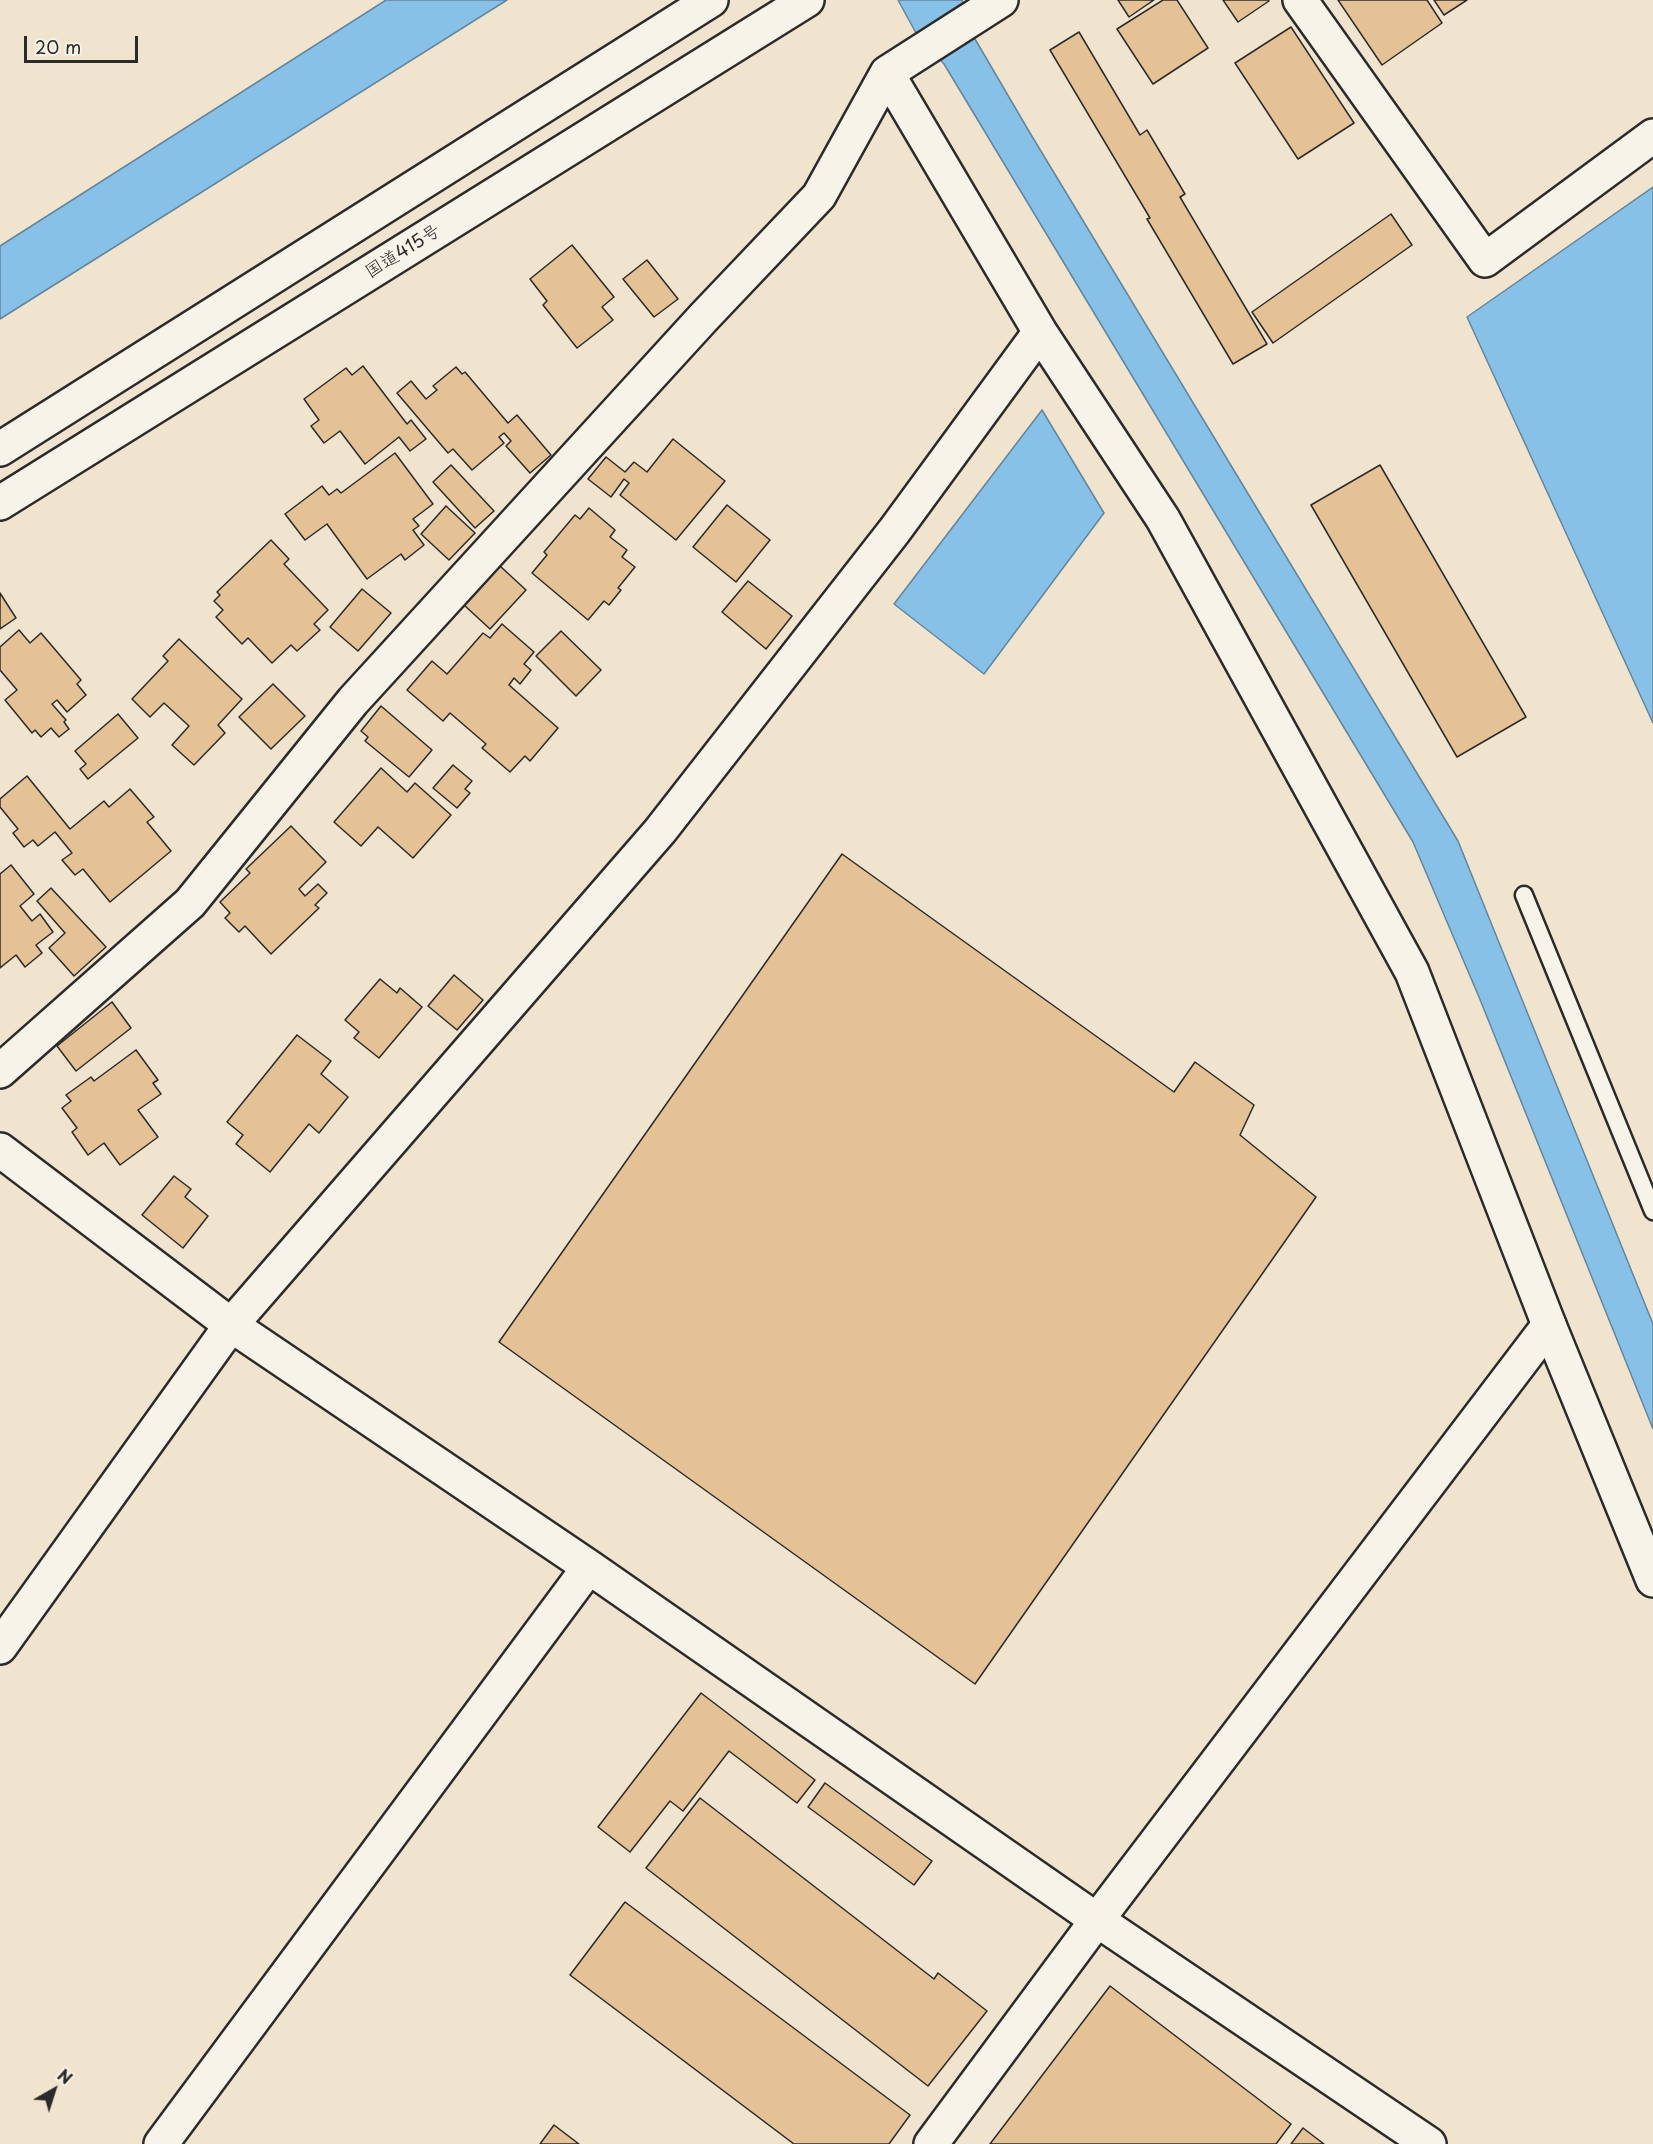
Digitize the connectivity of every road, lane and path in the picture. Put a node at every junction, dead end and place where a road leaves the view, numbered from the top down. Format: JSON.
{"nodes":[{"id":1,"x":711,"y":0,"type":"edge"},
{"id":2,"x":807,"y":0,"type":"edge"},
{"id":3,"x":1001,"y":0,"type":"edge"},
{"id":4,"x":1300,"y":0,"type":"edge"},
{"id":5,"x":887,"y":73,"type":"junction"},
{"id":6,"x":1653,"y":136,"type":"edge"},
{"id":7,"x":1040,"y":332,"type":"junction"},
{"id":8,"x":0,"y":448,"type":"edge"},
{"id":9,"x":0,"y":503,"type":"edge"},
{"id":10,"x":1524,"y":895,"type":"dead end"},
{"id":11,"x":0,"y":1071,"type":"edge"},
{"id":12,"x":0,"y":1150,"type":"edge"},
{"id":13,"x":1653,"y":1211,"type":"edge"},
{"id":14,"x":231,"y":1325,"type":"junction"},
{"id":15,"x":1550,"y":1325,"type":"junction"},
{"id":16,"x":589,"y":1567,"type":"junction"},
{"id":17,"x":1653,"y":1580,"type":"edge"},
{"id":18,"x":0,"y":1647,"type":"edge"},
{"id":19,"x":1097,"y":1920,"type":"junction"},
{"id":20,"x":161,"y":2144,"type":"edge"},
{"id":21,"x":931,"y":2144,"type":"edge"},
{"id":22,"x":1429,"y":2144,"type":"edge"}],
"edges":[{"from":1,"to":8,"type":"main road"},
{"from":2,"to":9,"type":"main road","name":"国道415号"},
{"from":3,"to":5,"type":"main road"},
{"from":4,"to":6,"type":"main road"},
{"from":5,"to":7,"type":"main road"},
{"from":5,"to":11,"type":"main road"},
{"from":7,"to":14,"type":"main road"},
{"from":7,"to":15,"type":"main road"},
{"from":10,"to":13,"type":"lane"},
{"from":12,"to":14,"type":"main road"},
{"from":14,"to":16,"type":"main road"},
{"from":14,"to":18,"type":"main road"},
{"from":15,"to":17,"type":"main road"},
{"from":15,"to":19,"type":"main road"},
{"from":16,"to":19,"type":"main road"},
{"from":16,"to":20,"type":"main road"},
{"from":19,"to":21,"type":"main road"},
{"from":19,"to":22,"type":"main road"}]}
